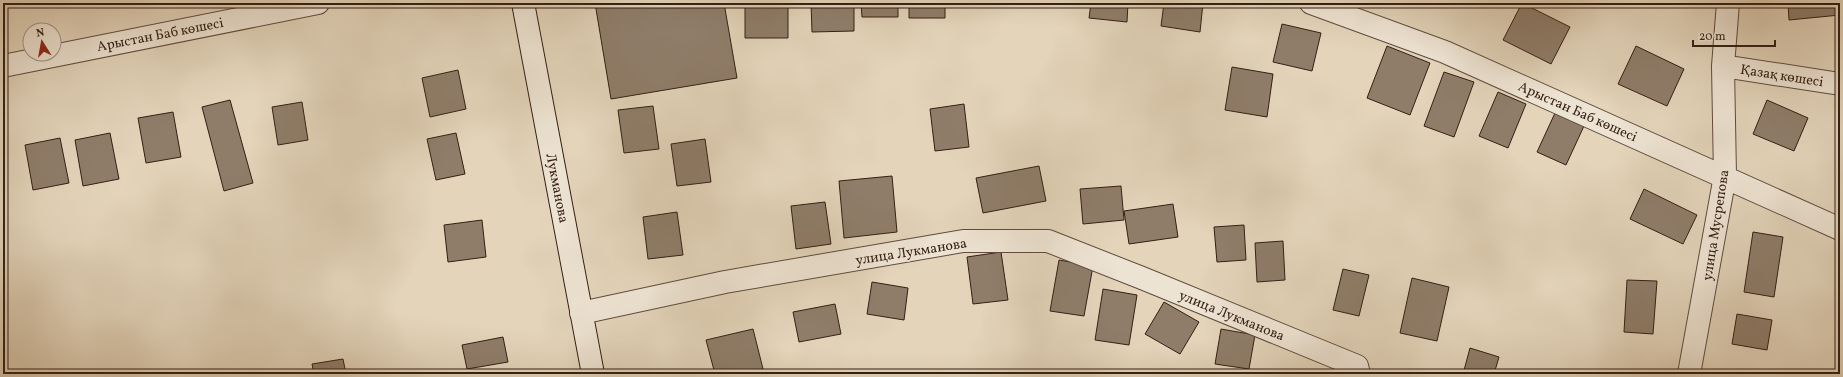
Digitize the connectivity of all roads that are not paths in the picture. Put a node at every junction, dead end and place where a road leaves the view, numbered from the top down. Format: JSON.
{"nodes":[{"id":1,"x":318,"y":3,"type":"edge"},
{"id":2,"x":523,"y":3,"type":"edge"},
{"id":3,"x":1311,"y":3,"type":"edge"},
{"id":4,"x":1728,"y":3,"type":"edge"},
{"id":5,"x":3,"y":66,"type":"edge"},
{"id":6,"x":1723,"y":66,"type":"junction"},
{"id":7,"x":1840,"y":84,"type":"edge"},
{"id":8,"x":1725,"y":176,"type":"junction"},
{"id":9,"x":1840,"y":229,"type":"edge"},
{"id":10,"x":581,"y":313,"type":"junction"},
{"id":11,"x":593,"y":374,"type":"edge"},
{"id":12,"x":1359,"y":374,"type":"edge"},
{"id":13,"x":1689,"y":374,"type":"edge"}],
"edges":[{"from":1,"to":5,"type":"street","name":"Арыстан Баб көшесі"},
{"from":2,"to":10,"type":"street","name":"Лукманова"},
{"from":3,"to":8,"type":"street","name":"Арыстан Баб көшесі"},
{"from":4,"to":6,"type":"street","name":"улица Мусрепова"},
{"from":6,"to":7,"type":"street","name":"Қазақ көшесі"},
{"from":6,"to":8,"type":"street","name":"улица Мусрепова"},
{"from":8,"to":9,"type":"street","name":"Арыстан Баб көшесі"},
{"from":8,"to":13,"type":"street","name":"улица Мусрепова"},
{"from":10,"to":11,"type":"street","name":"Лукманова"},
{"from":10,"to":12,"type":"street","name":"улица Лукманова"}]}
